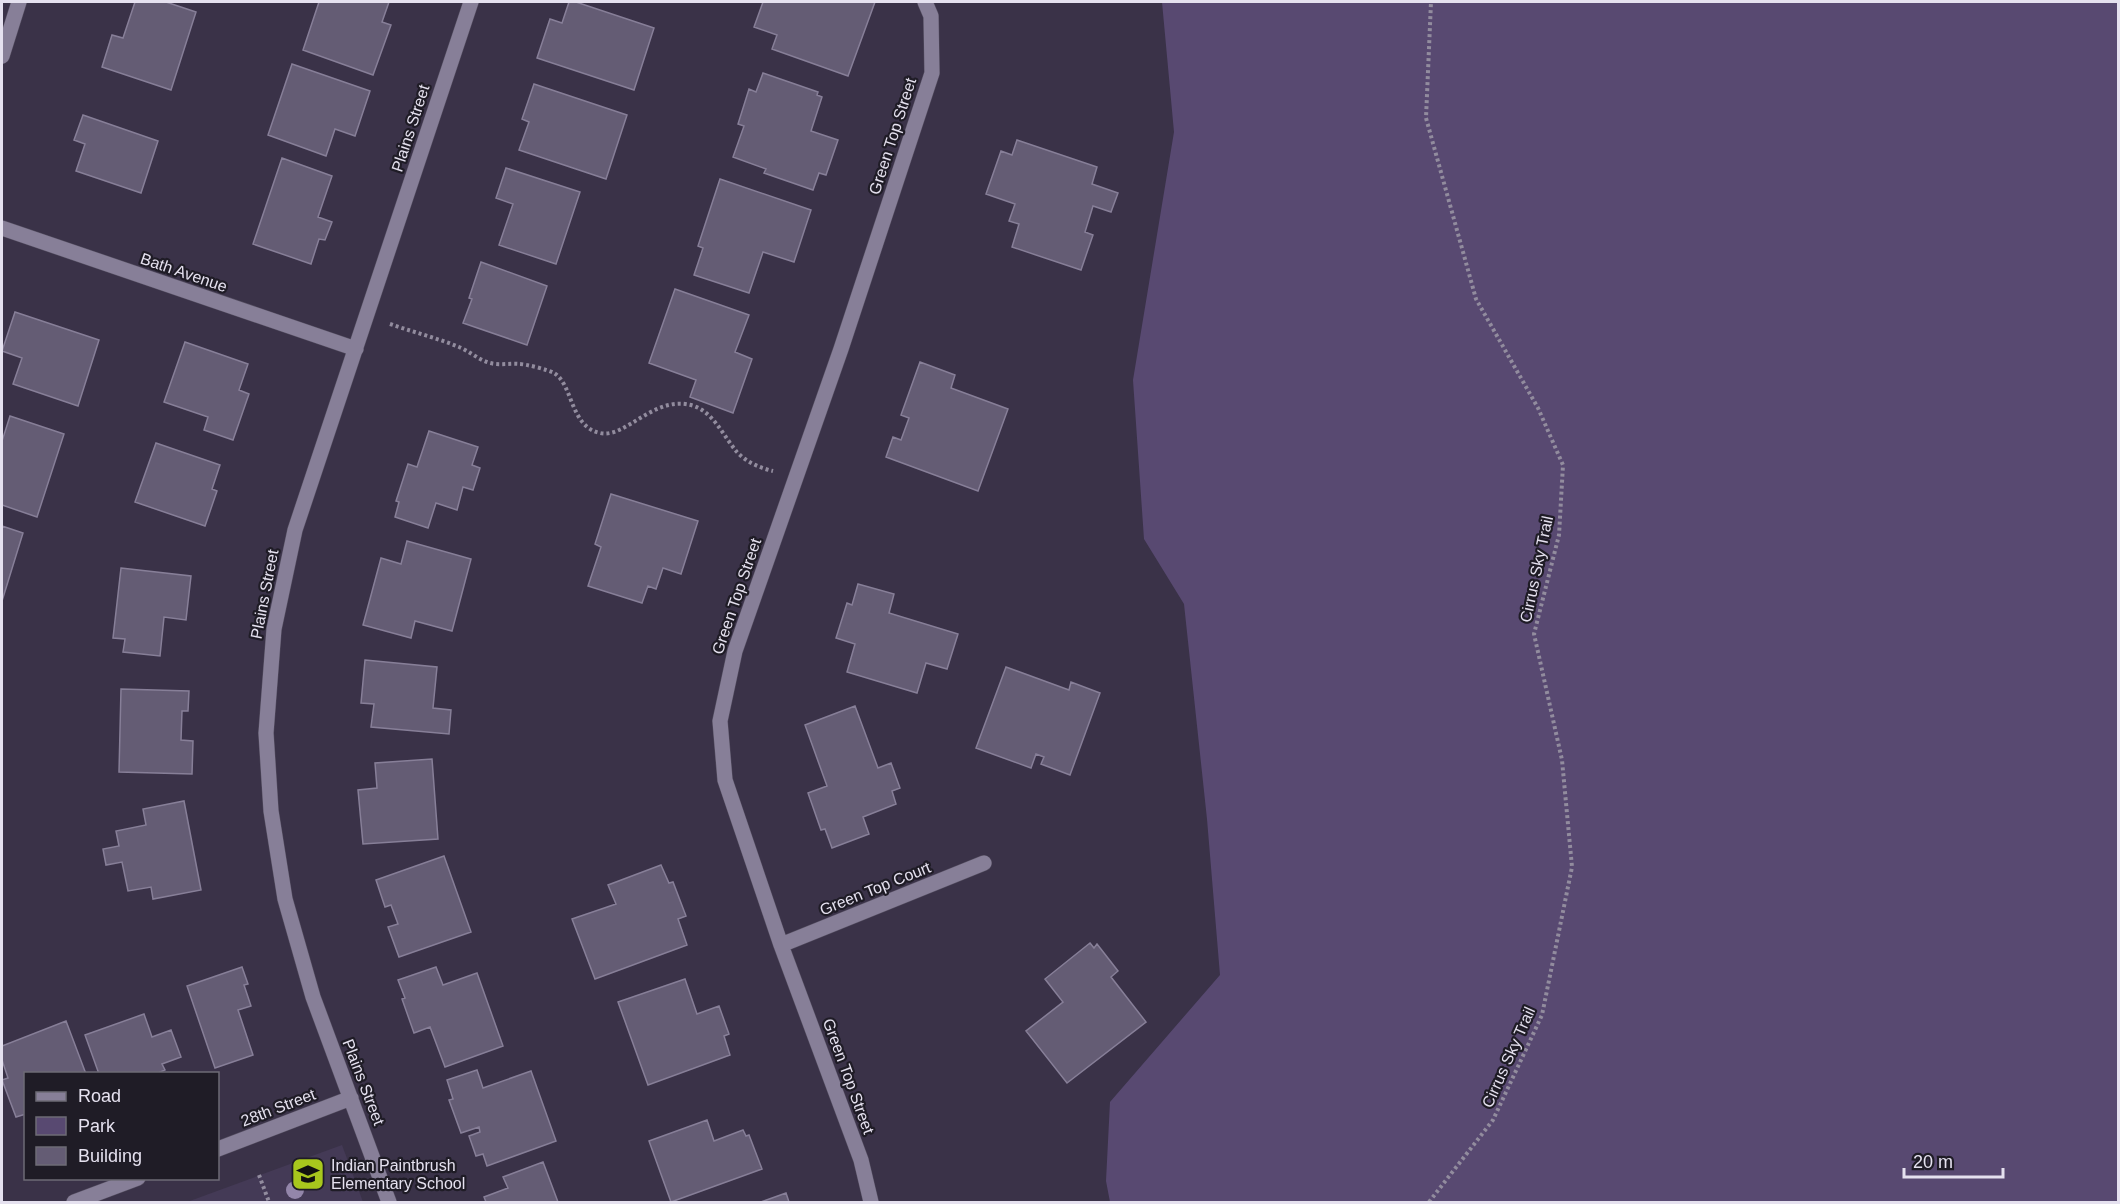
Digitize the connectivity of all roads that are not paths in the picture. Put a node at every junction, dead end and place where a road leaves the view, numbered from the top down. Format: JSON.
{"nodes":[{"id":1,"x":19,"y":2,"type":"edge"},
{"id":2,"x":471,"y":2,"type":"edge"},
{"id":3,"x":925,"y":2,"type":"edge"},
{"id":4,"x":2,"y":56,"type":"edge"},
{"id":5,"x":2,"y":228,"type":"edge"},
{"id":6,"x":356,"y":349,"type":"junction"},
{"id":7,"x":984,"y":863,"type":"dead end"},
{"id":8,"x":781,"y":945,"type":"junction"},
{"id":9,"x":351,"y":1098,"type":"junction"},
{"id":10,"x":219,"y":1149,"type":"edge"},
{"id":11,"x":135,"y":1180,"type":"edge"},
{"id":12,"x":74,"y":1203,"type":"edge"},
{"id":13,"x":389,"y":1203,"type":"edge"},
{"id":14,"x":872,"y":1203,"type":"edge"}],
"edges":[{"from":1,"to":4,"type":"street"},
{"from":2,"to":6,"type":"street","name":"Plains Street"},
{"from":3,"to":8,"type":"street","name":"Green Top Street"},
{"from":5,"to":6,"type":"street","name":"Bath Avenue"},
{"from":6,"to":9,"type":"street","name":"Plains Street"},
{"from":7,"to":8,"type":"street","name":"Green Top Court"},
{"from":8,"to":14,"type":"street","name":"Green Top Street"},
{"from":9,"to":10,"type":"street","name":"28th Street"},
{"from":9,"to":13,"type":"street","name":"Plains Street"},
{"from":11,"to":12,"type":"street"}]}
